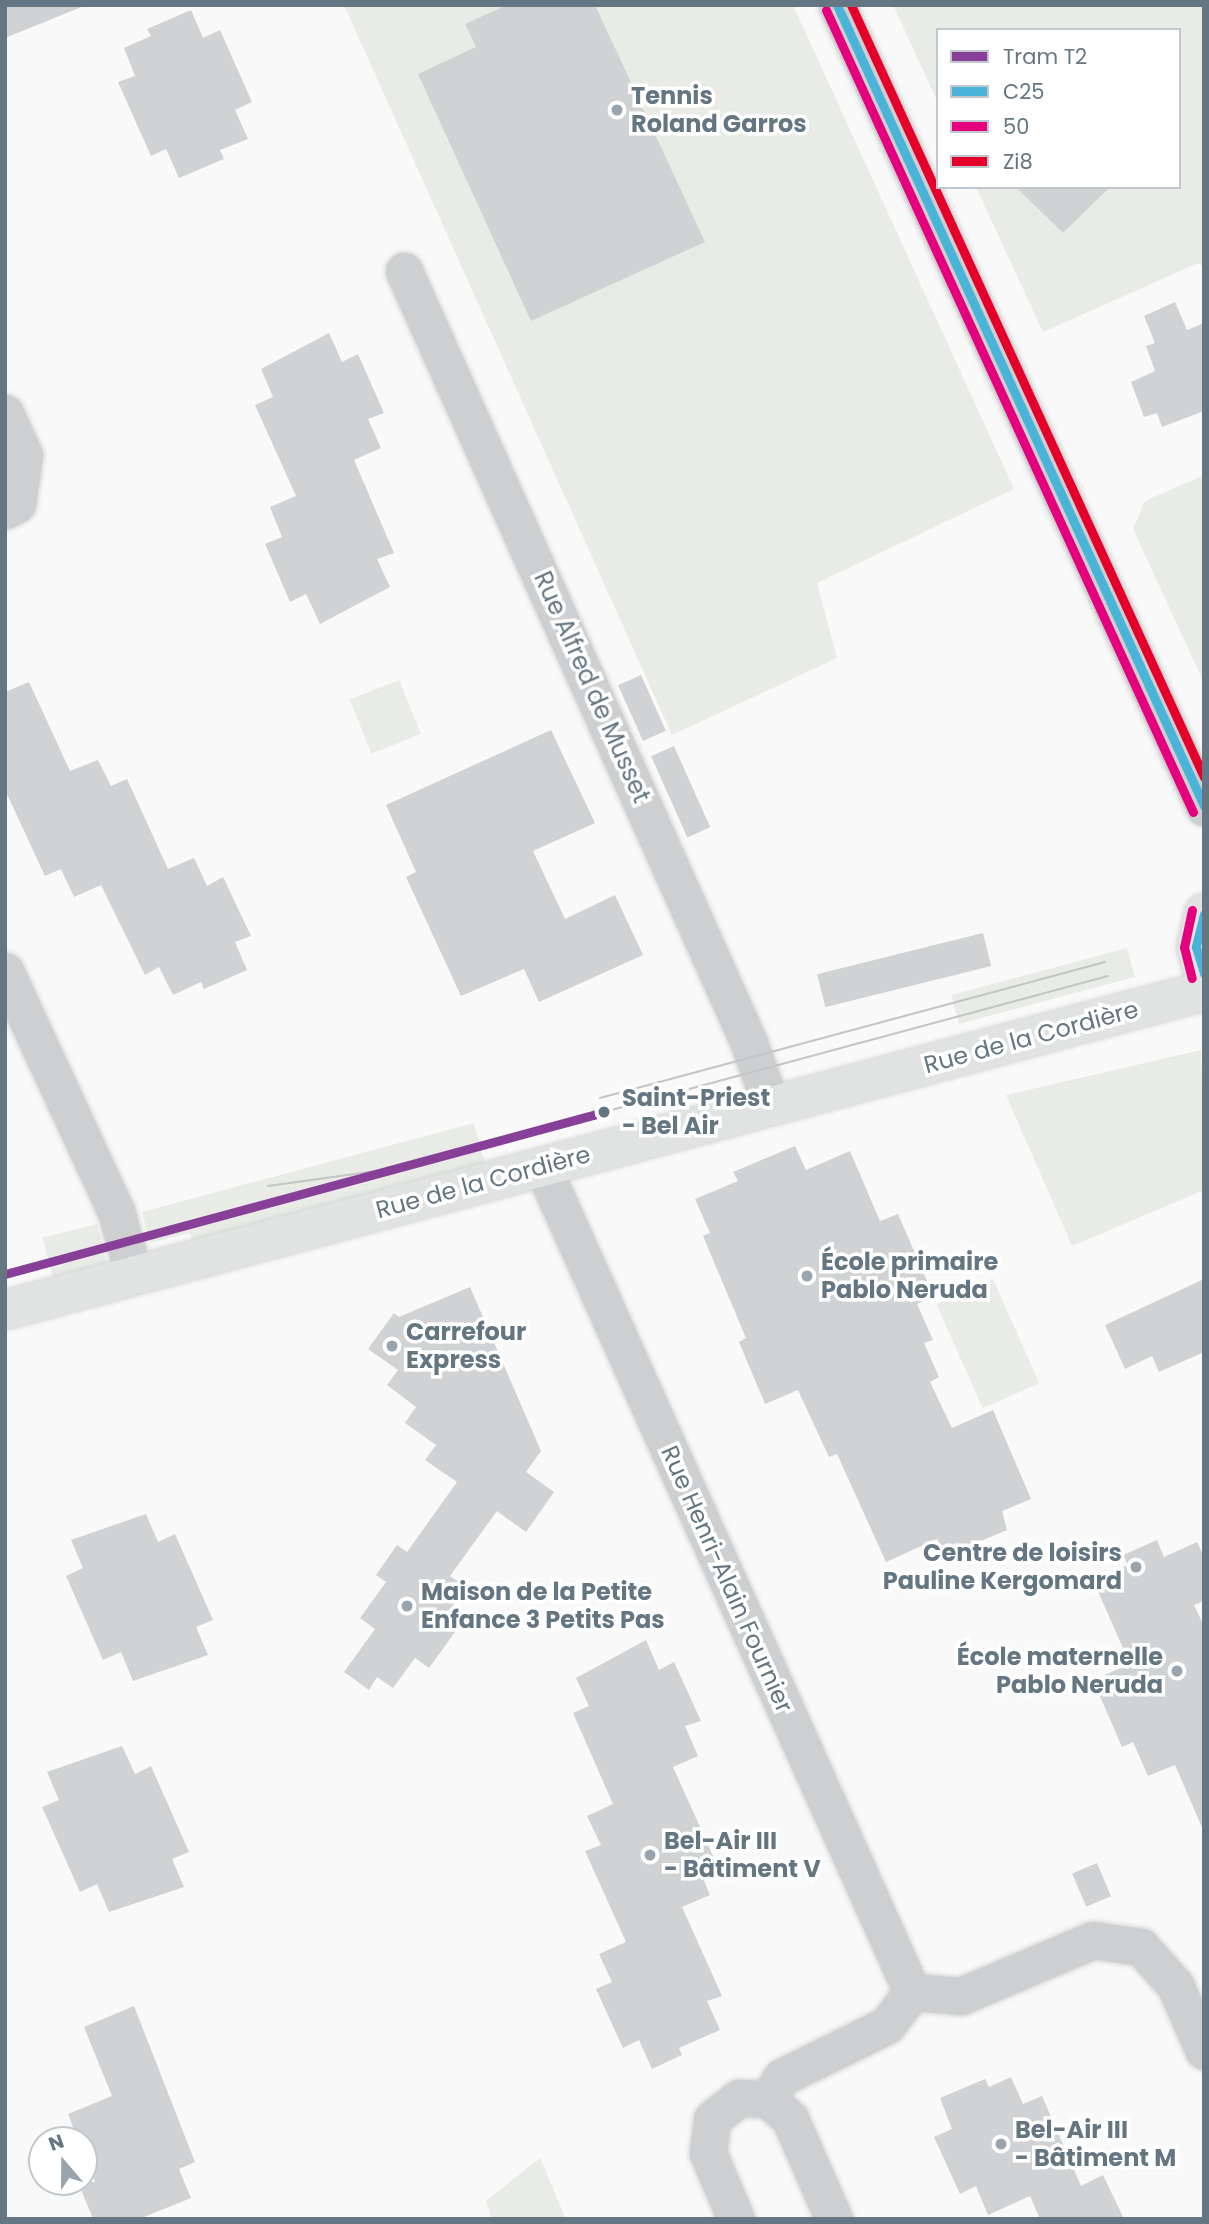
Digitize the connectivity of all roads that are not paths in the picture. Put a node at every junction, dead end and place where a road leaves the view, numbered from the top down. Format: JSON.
{"nodes":[{"id":1,"x":837,"y":5,"type":"edge"},
{"id":2,"x":404,"y":271,"type":"dead end"},
{"id":3,"x":5,"y":413,"type":"edge"},
{"id":4,"x":5,"y":510,"type":"edge"},
{"id":5,"x":1204,"y":807,"type":"edge"},
{"id":6,"x":1204,"y":913,"type":"edge"},
{"id":7,"x":5,"y":971,"type":"edge"},
{"id":8,"x":1204,"y":975,"type":"edge"},
{"id":9,"x":1204,"y":991,"type":"edge"},
{"id":10,"x":771,"y":1105,"type":"junction"},
{"id":11,"x":542,"y":1166,"type":"junction"},
{"id":12,"x":134,"y":1276,"type":"junction"},
{"id":13,"x":5,"y":1310,"type":"edge"},
{"id":14,"x":912,"y":1992,"type":"junction"},
{"id":15,"x":1204,"y":2051,"type":"edge"},
{"id":16,"x":768,"y":2099,"type":"junction"},
{"id":17,"x":736,"y":2219,"type":"edge"},
{"id":18,"x":834,"y":2219,"type":"edge"}],
"edges":[{"from":1,"to":5,"type":"street"},
{"from":2,"to":10,"type":"street","name":"Rue Alfred de Musset"},
{"from":3,"to":4,"type":"street"},
{"from":6,"to":8,"type":"street"},
{"from":7,"to":12,"type":"street"},
{"from":9,"to":10,"type":"street","name":"Rue de la Cordière"},
{"from":10,"to":11,"type":"street","name":"Rue de la Cordière"},
{"from":11,"to":12,"type":"street","name":"Rue de la Cordière"},
{"from":11,"to":14,"type":"street","name":"Rue Henri-Alain Fournier"},
{"from":12,"to":13,"type":"street","name":"Rue de la Cordière"},
{"from":14,"to":15,"type":"street"},
{"from":14,"to":16,"type":"street"},
{"from":16,"to":17,"type":"street"},
{"from":16,"to":18,"type":"street"}]}
